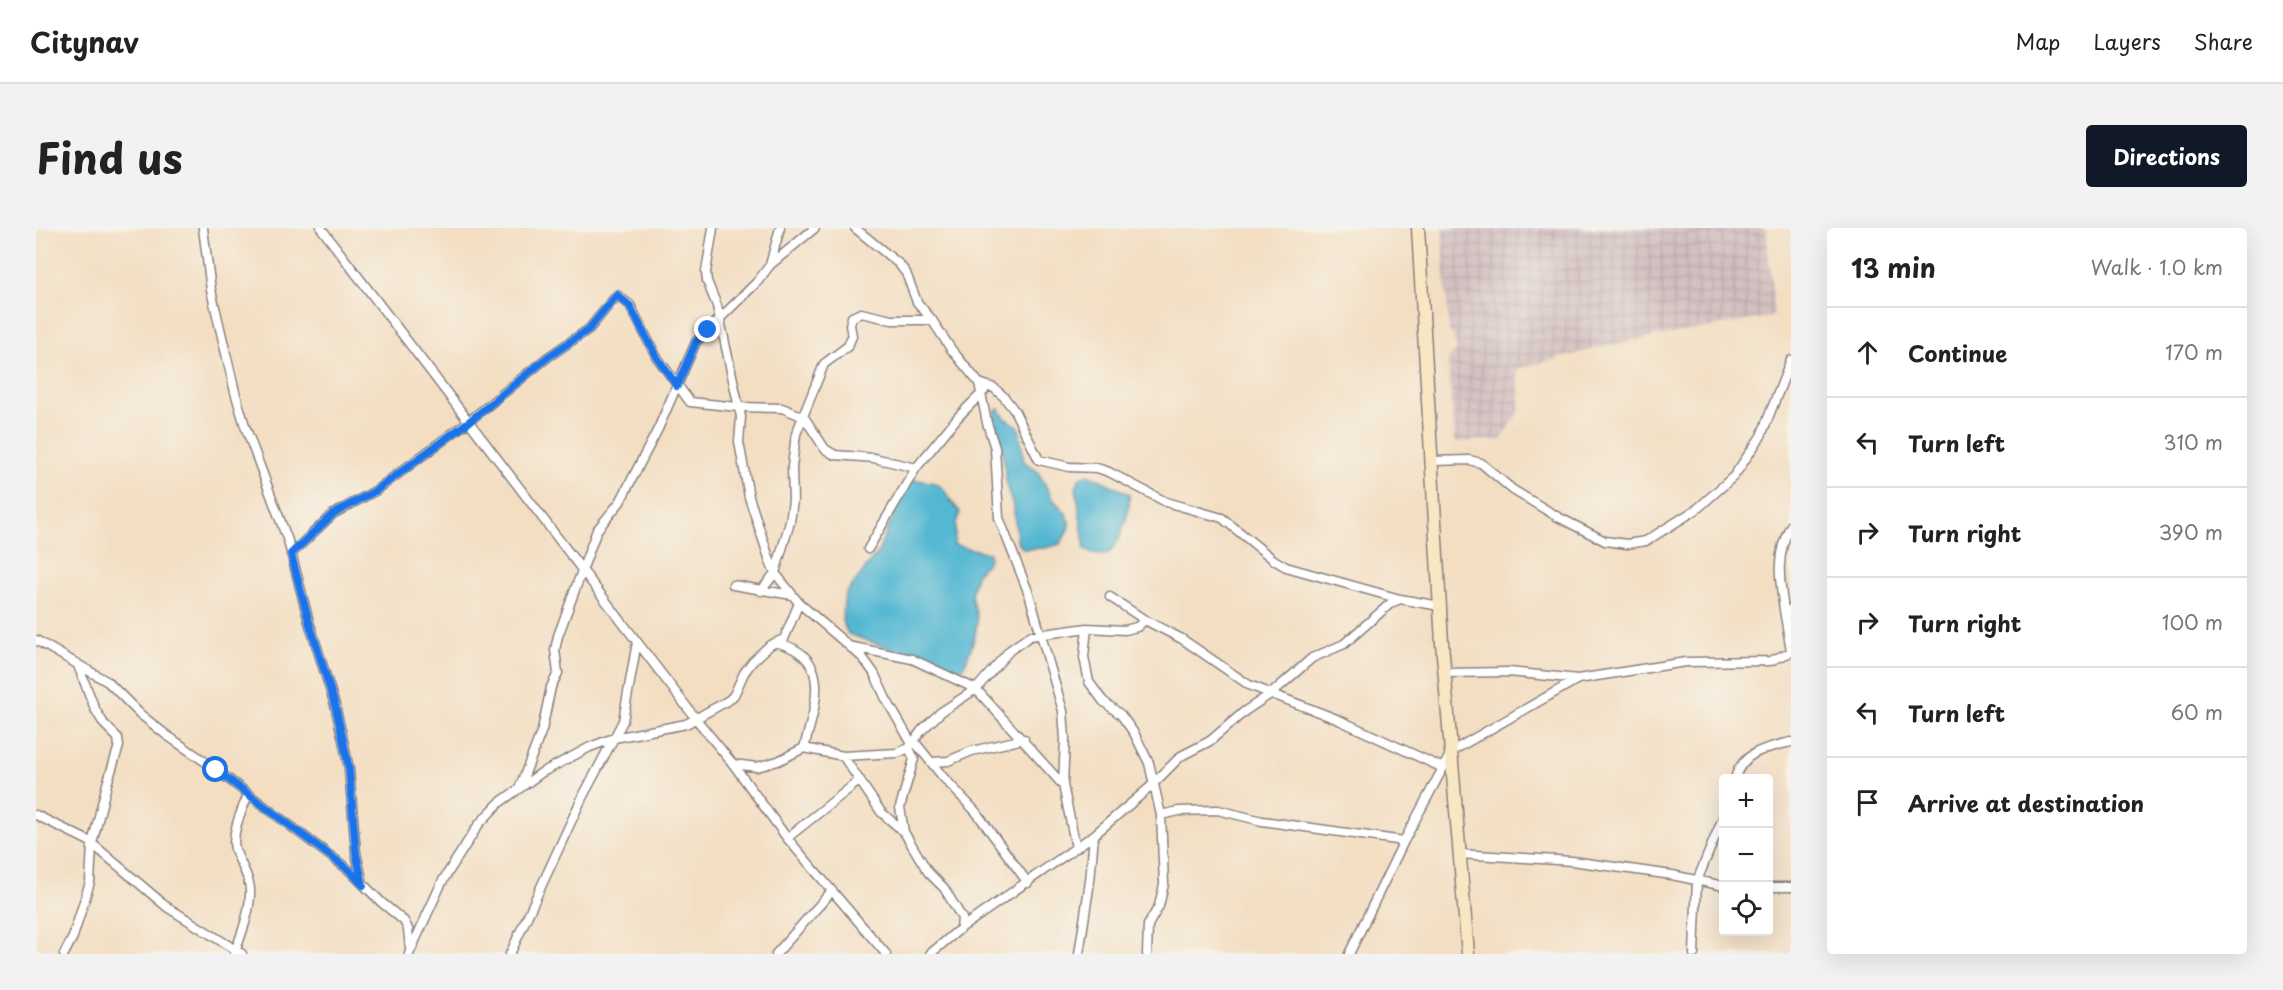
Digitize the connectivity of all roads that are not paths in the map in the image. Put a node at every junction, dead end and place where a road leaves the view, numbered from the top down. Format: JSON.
{"nodes":[{"id":1,"x":203,"y":228,"type":"edge"},
{"id":2,"x":321,"y":228,"type":"edge"},
{"id":3,"x":713,"y":228,"type":"edge"},
{"id":4,"x":780,"y":228,"type":"edge"},
{"id":5,"x":815,"y":228,"type":"edge"},
{"id":6,"x":855,"y":228,"type":"edge"},
{"id":7,"x":866,"y":228,"type":"edge"},
{"id":8,"x":1418,"y":228,"type":"edge"},
{"id":9,"x":870,"y":240,"type":"junction"},
{"id":10,"x":770,"y":265,"type":"junction"},
{"id":11,"x":720,"y":318,"type":"junction"},
{"id":12,"x":932,"y":320,"type":"junction"},
{"id":13,"x":1791,"y":360,"type":"edge"},
{"id":14,"x":677,"y":386,"type":"junction"},
{"id":15,"x":985,"y":390,"type":"junction"},
{"id":16,"x":738,"y":407,"type":"junction"},
{"id":17,"x":804,"y":417,"type":"junction"},
{"id":18,"x":470,"y":421,"type":"junction"},
{"id":19,"x":1432,"y":461,"type":"junction"},
{"id":20,"x":916,"y":468,"type":"junction"},
{"id":21,"x":1791,"y":525,"type":"edge"},
{"id":22,"x":868,"y":549,"type":"dead end"},
{"id":23,"x":291,"y":554,"type":"junction"},
{"id":24,"x":582,"y":570,"type":"junction"},
{"id":25,"x":775,"y":573,"type":"junction"},
{"id":26,"x":733,"y":585,"type":"dead end"},
{"id":27,"x":761,"y":591,"type":"junction"},
{"id":28,"x":792,"y":595,"type":"junction"},
{"id":29,"x":1110,"y":597,"type":"dead end"},
{"id":30,"x":1400,"y":598,"type":"junction"},
{"id":31,"x":800,"y":603,"type":"junction"},
{"id":32,"x":1440,"y":606,"type":"junction"},
{"id":33,"x":1788,"y":613,"type":"edge"},
{"id":34,"x":1145,"y":620,"type":"junction"},
{"id":35,"x":1087,"y":628,"type":"junction"},
{"id":36,"x":1040,"y":634,"type":"junction"},
{"id":37,"x":36,"y":640,"type":"edge"},
{"id":38,"x":637,"y":642,"type":"junction"},
{"id":39,"x":778,"y":643,"type":"junction"},
{"id":40,"x":852,"y":647,"type":"junction"},
{"id":41,"x":1791,"y":651,"type":"edge"},
{"id":42,"x":77,"y":663,"type":"junction"},
{"id":43,"x":1445,"y":673,"type":"junction"},
{"id":44,"x":1578,"y":679,"type":"junction"},
{"id":45,"x":976,"y":689,"type":"junction"},
{"id":46,"x":1272,"y":693,"type":"junction"},
{"id":47,"x":696,"y":719,"type":"junction"},
{"id":48,"x":614,"y":738,"type":"junction"},
{"id":49,"x":1023,"y":740,"type":"junction"},
{"id":50,"x":1791,"y":742,"type":"edge"},
{"id":51,"x":912,"y":745,"type":"junction"},
{"id":52,"x":804,"y":748,"type":"junction"},
{"id":53,"x":1452,"y":751,"type":"junction"},
{"id":54,"x":843,"y":756,"type":"junction"},
{"id":55,"x":932,"y":762,"type":"junction"},
{"id":56,"x":733,"y":764,"type":"junction"},
{"id":57,"x":1443,"y":768,"type":"junction"},
{"id":58,"x":1737,"y":774,"type":"edge"},
{"id":59,"x":860,"y":780,"type":"junction"},
{"id":60,"x":1155,"y":782,"type":"junction"},
{"id":61,"x":1063,"y":785,"type":"junction"},
{"id":62,"x":519,"y":789,"type":"junction"},
{"id":63,"x":248,"y":795,"type":"junction"},
{"id":64,"x":36,"y":815,"type":"edge"},
{"id":65,"x":1161,"y":815,"type":"junction"},
{"id":66,"x":1719,"y":827,"type":"edge"},
{"id":67,"x":904,"y":832,"type":"junction"},
{"id":68,"x":1094,"y":835,"type":"junction"},
{"id":69,"x":787,"y":838,"type":"junction"},
{"id":70,"x":1404,"y":842,"type":"junction"},
{"id":71,"x":92,"y":844,"type":"junction"},
{"id":72,"x":1076,"y":848,"type":"junction"},
{"id":73,"x":1459,"y":854,"type":"junction"},
{"id":74,"x":1697,"y":881,"type":"junction"},
{"id":75,"x":1028,"y":883,"type":"junction"},
{"id":76,"x":363,"y":885,"type":"junction"},
{"id":77,"x":1719,"y":885,"type":"edge"},
{"id":78,"x":1773,"y":887,"type":"edge"},
{"id":79,"x":1791,"y":888,"type":"edge"},
{"id":80,"x":831,"y":892,"type":"junction"},
{"id":81,"x":962,"y":928,"type":"junction"},
{"id":82,"x":238,"y":952,"type":"edge"},
{"id":83,"x":410,"y":952,"type":"edge"},
{"id":84,"x":64,"y":954,"type":"edge"},
{"id":85,"x":510,"y":954,"type":"edge"},
{"id":86,"x":776,"y":954,"type":"edge"},
{"id":87,"x":886,"y":954,"type":"edge"},
{"id":88,"x":930,"y":954,"type":"edge"},
{"id":89,"x":1079,"y":954,"type":"edge"},
{"id":90,"x":1147,"y":954,"type":"edge"},
{"id":91,"x":1349,"y":954,"type":"edge"},
{"id":92,"x":1468,"y":954,"type":"edge"},
{"id":93,"x":1694,"y":954,"type":"edge"}],
"edges":[{"from":1,"to":23,"type":"street"},
{"from":2,"to":18,"type":"street"},
{"from":3,"to":11,"type":"street"},
{"from":4,"to":10,"type":"street"},
{"from":5,"to":10,"type":"street"},
{"from":6,"to":9,"type":"street"},
{"from":7,"to":9,"type":"street"},
{"from":8,"to":19,"type":"main road"},
{"from":9,"to":12,"type":"street"},
{"from":10,"to":11,"type":"street"},
{"from":11,"to":14,"type":"street"},
{"from":11,"to":16,"type":"street"},
{"from":12,"to":15,"type":"street"},
{"from":12,"to":17,"type":"street"},
{"from":13,"to":19,"type":"street"},
{"from":14,"to":16,"type":"street"},
{"from":14,"to":18,"type":"street"},
{"from":14,"to":24,"type":"street"},
{"from":15,"to":20,"type":"street"},
{"from":15,"to":30,"type":"street"},
{"from":15,"to":36,"type":"street"},
{"from":16,"to":17,"type":"street"},
{"from":16,"to":25,"type":"street"},
{"from":17,"to":20,"type":"street"},
{"from":17,"to":25,"type":"street"},
{"from":18,"to":23,"type":"street"},
{"from":18,"to":24,"type":"street"},
{"from":19,"to":32,"type":"main road"},
{"from":20,"to":22,"type":"street"},
{"from":21,"to":33,"type":"street"},
{"from":23,"to":76,"type":"street"},
{"from":24,"to":38,"type":"street"},
{"from":24,"to":62,"type":"street"},
{"from":25,"to":27,"type":"street"},
{"from":25,"to":28,"type":"street"},
{"from":26,"to":27,"type":"street"},
{"from":27,"to":28,"type":"street"},
{"from":28,"to":31,"type":"street"},
{"from":29,"to":34,"type":"street"},
{"from":30,"to":32,"type":"street"},
{"from":30,"to":46,"type":"street"},
{"from":31,"to":39,"type":"street"},
{"from":31,"to":40,"type":"street"},
{"from":32,"to":43,"type":"main road"},
{"from":33,"to":41,"type":"street"},
{"from":34,"to":35,"type":"street"},
{"from":34,"to":46,"type":"street"},
{"from":35,"to":36,"type":"street"},
{"from":35,"to":60,"type":"street"},
{"from":36,"to":45,"type":"street"},
{"from":36,"to":61,"type":"street"},
{"from":37,"to":42,"type":"street"},
{"from":38,"to":47,"type":"street"},
{"from":38,"to":48,"type":"street"},
{"from":39,"to":47,"type":"street"},
{"from":39,"to":52,"type":"street"},
{"from":40,"to":45,"type":"street"},
{"from":40,"to":51,"type":"street"},
{"from":41,"to":44,"type":"street"},
{"from":42,"to":63,"type":"street"},
{"from":42,"to":71,"type":"street"},
{"from":43,"to":44,"type":"street"},
{"from":43,"to":53,"type":"main road"},
{"from":44,"to":53,"type":"street"},
{"from":45,"to":49,"type":"street"},
{"from":45,"to":51,"type":"street"},
{"from":46,"to":57,"type":"street"},
{"from":46,"to":60,"type":"street"},
{"from":47,"to":48,"type":"street"},
{"from":47,"to":56,"type":"street"},
{"from":48,"to":62,"type":"street"},
{"from":48,"to":85,"type":"street"},
{"from":49,"to":55,"type":"street"},
{"from":49,"to":61,"type":"street"},
{"from":50,"to":58,"type":"street"},
{"from":51,"to":54,"type":"street"},
{"from":51,"to":55,"type":"street"},
{"from":51,"to":67,"type":"street"},
{"from":52,"to":54,"type":"street"},
{"from":52,"to":56,"type":"street"},
{"from":53,"to":57,"type":"street"},
{"from":53,"to":73,"type":"main road"},
{"from":54,"to":59,"type":"street"},
{"from":55,"to":75,"type":"street"},
{"from":56,"to":69,"type":"street"},
{"from":57,"to":70,"type":"street"},
{"from":59,"to":67,"type":"street"},
{"from":59,"to":69,"type":"street"},
{"from":60,"to":65,"type":"street"},
{"from":60,"to":68,"type":"street"},
{"from":61,"to":72,"type":"street"},
{"from":62,"to":83,"type":"street"},
{"from":63,"to":76,"type":"street"},
{"from":63,"to":82,"type":"street"},
{"from":64,"to":71,"type":"street"},
{"from":65,"to":70,"type":"street"},
{"from":65,"to":90,"type":"street"},
{"from":66,"to":74,"type":"street"},
{"from":67,"to":81,"type":"street"},
{"from":68,"to":72,"type":"street"},
{"from":68,"to":89,"type":"street"},
{"from":69,"to":80,"type":"street"},
{"from":70,"to":91,"type":"street"},
{"from":71,"to":82,"type":"street"},
{"from":71,"to":84,"type":"street"},
{"from":72,"to":75,"type":"street"},
{"from":73,"to":74,"type":"street"},
{"from":73,"to":92,"type":"main road"},
{"from":74,"to":77,"type":"street"},
{"from":74,"to":93,"type":"street"},
{"from":75,"to":81,"type":"street"},
{"from":76,"to":83,"type":"street"},
{"from":78,"to":79,"type":"street"},
{"from":80,"to":86,"type":"street"},
{"from":80,"to":87,"type":"street"},
{"from":81,"to":88,"type":"street"}]}
